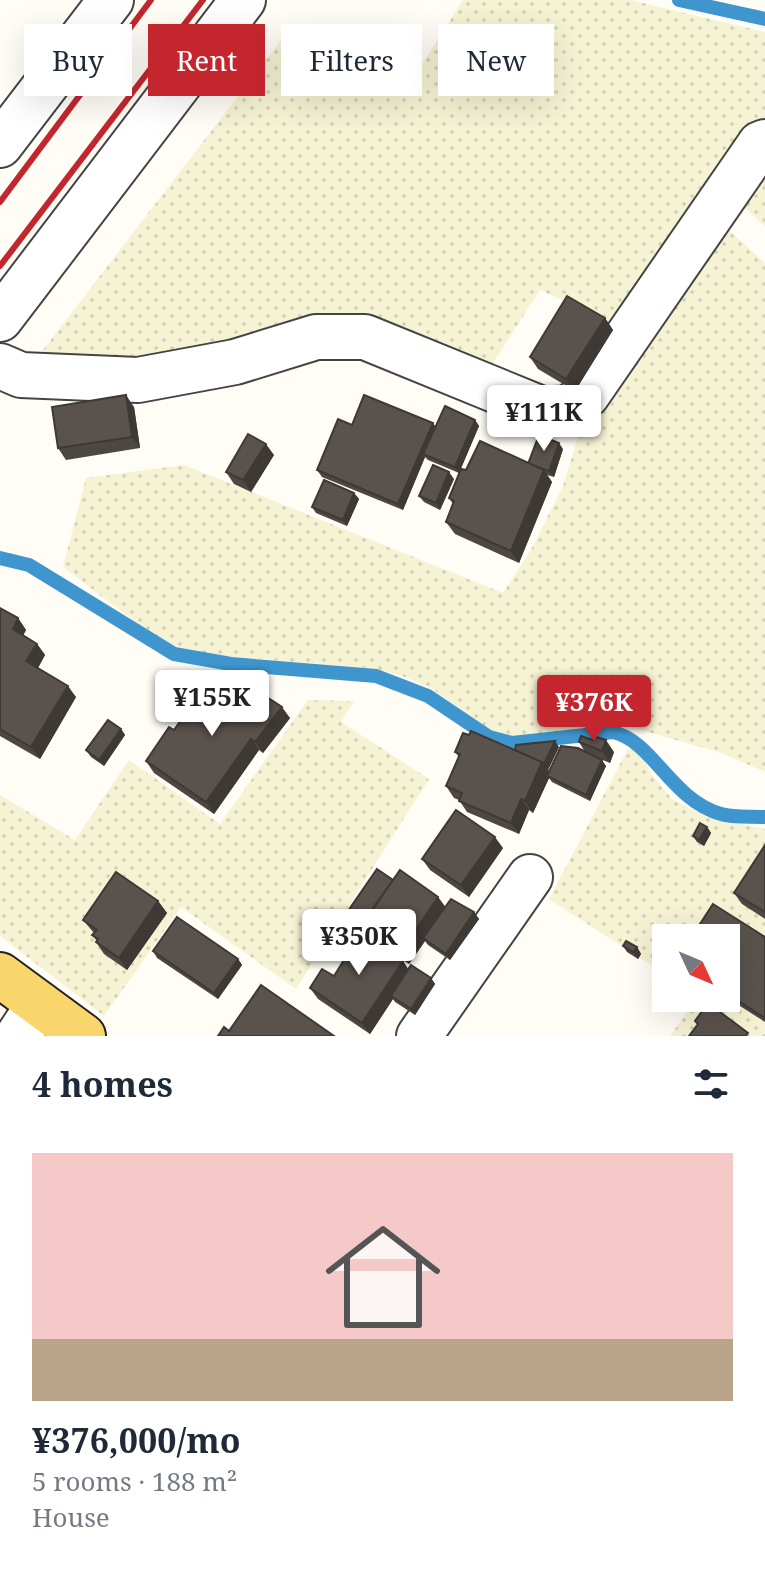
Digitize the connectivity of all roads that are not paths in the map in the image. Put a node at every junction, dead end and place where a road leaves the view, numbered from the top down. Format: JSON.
{"nodes":[{"id":1,"x":111,"y":0,"type":"edge"},
{"id":2,"x":243,"y":0,"type":"edge"},
{"id":3,"x":765,"y":142,"type":"edge"},
{"id":4,"x":0,"y":145,"type":"edge"},
{"id":5,"x":0,"y":319,"type":"edge"},
{"id":6,"x":0,"y":366,"type":"edge"},
{"id":7,"x":530,"y":877,"type":"dead end"},
{"id":8,"x":0,"y":975,"type":"edge"},
{"id":9,"x":28,"y":1020,"type":"edge"},
{"id":10,"x":83,"y":1036,"type":"edge"},
{"id":11,"x":419,"y":1036,"type":"edge"}],
"edges":[{"from":1,"to":4,"type":"street"},
{"from":2,"to":5,"type":"street"},
{"from":3,"to":6,"type":"street"},
{"from":7,"to":11,"type":"street"},
{"from":8,"to":9,"type":"main road"},
{"from":9,"to":10,"type":"main road"}]}
